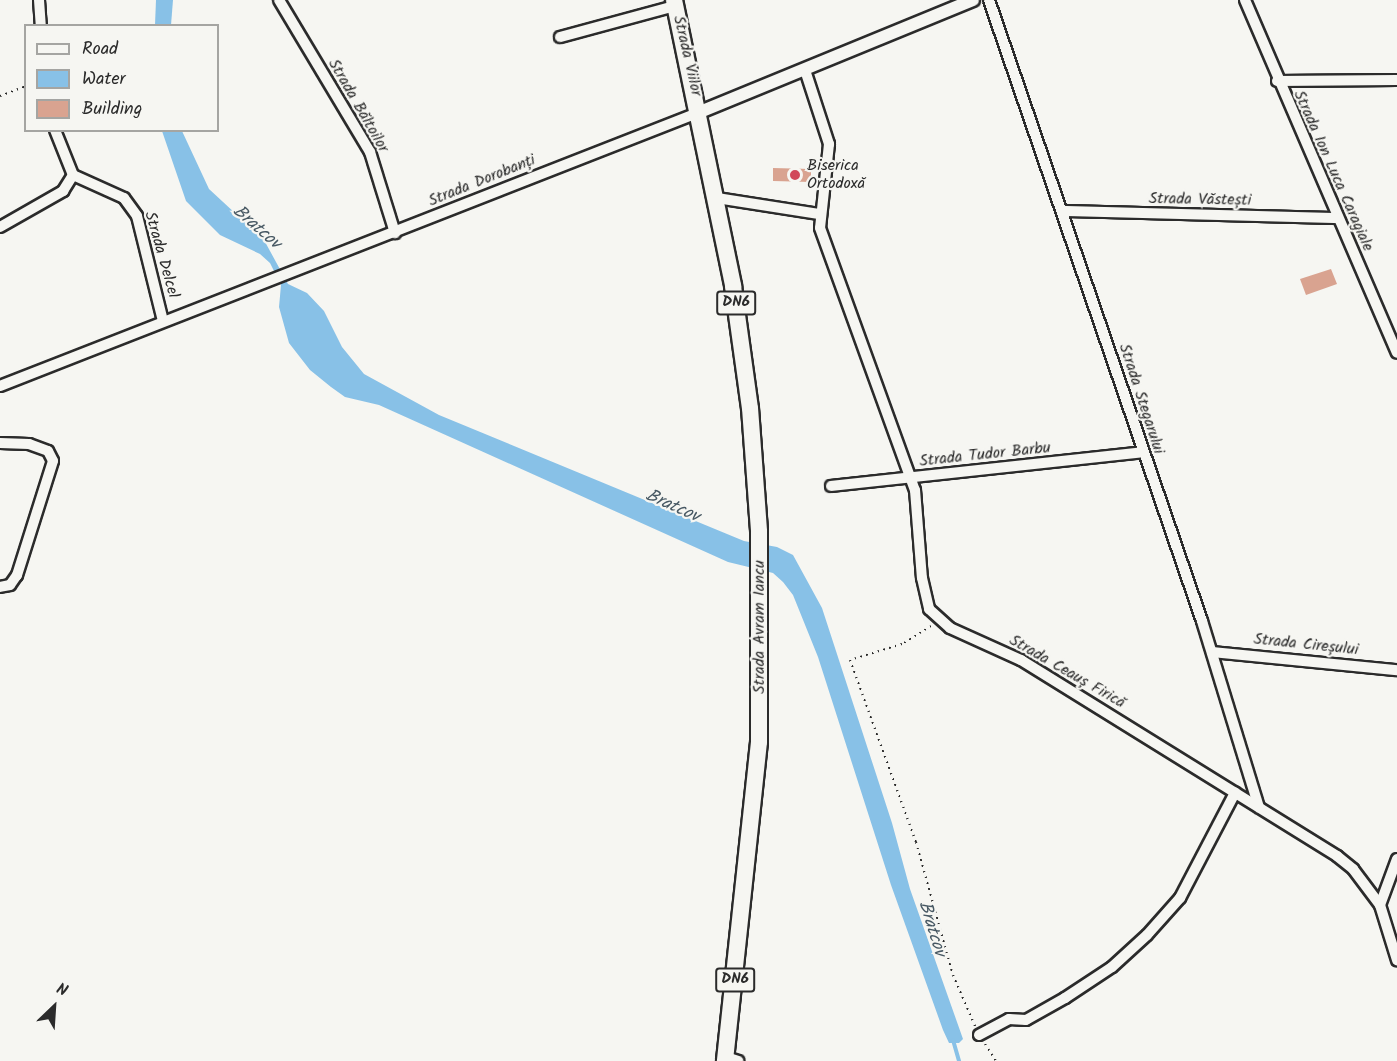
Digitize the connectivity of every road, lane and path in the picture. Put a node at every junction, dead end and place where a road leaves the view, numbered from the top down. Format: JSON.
{"nodes":[{"id":1,"x":39,"y":0,"type":"edge"},
{"id":2,"x":279,"y":0,"type":"edge"},
{"id":3,"x":974,"y":0,"type":"edge"},
{"id":4,"x":989,"y":0,"type":"edge"},
{"id":5,"x":1245,"y":0,"type":"edge"},
{"id":6,"x":674,"y":3,"type":"edge"},
{"id":7,"x":41,"y":24,"type":"edge"},
{"id":8,"x":560,"y":38,"type":"dead end"},
{"id":9,"x":805,"y":70,"type":"junction"},
{"id":10,"x":1397,"y":80,"type":"edge"},
{"id":11,"x":1277,"y":81,"type":"junction"},
{"id":12,"x":24,"y":87,"type":"edge"},
{"id":13,"x":0,"y":96,"type":"edge"},
{"id":14,"x":700,"y":112,"type":"junction"},
{"id":15,"x":56,"y":132,"type":"edge"},
{"id":16,"x":74,"y":175,"type":"junction"},
{"id":17,"x":717,"y":198,"type":"junction"},
{"id":18,"x":1062,"y":211,"type":"junction"},
{"id":19,"x":819,"y":214,"type":"junction"},
{"id":20,"x":1338,"y":218,"type":"junction"},
{"id":21,"x":0,"y":227,"type":"edge"},
{"id":22,"x":395,"y":233,"type":"junction"},
{"id":23,"x":163,"y":321,"type":"junction"},
{"id":24,"x":1394,"y":340,"type":"edge"},
{"id":25,"x":1397,"y":353,"type":"edge"},
{"id":26,"x":0,"y":386,"type":"edge"},
{"id":27,"x":0,"y":443,"type":"edge"},
{"id":28,"x":1142,"y":452,"type":"junction"},
{"id":29,"x":911,"y":478,"type":"junction"},
{"id":30,"x":831,"y":486,"type":"dead end"},
{"id":31,"x":0,"y":587,"type":"edge"},
{"id":32,"x":938,"y":620,"type":"junction"},
{"id":33,"x":1212,"y":652,"type":"junction"},
{"id":34,"x":1397,"y":670,"type":"edge"},
{"id":35,"x":1235,"y":793,"type":"junction"},
{"id":36,"x":1259,"y":808,"type":"junction"},
{"id":37,"x":1397,"y":859,"type":"edge"},
{"id":38,"x":1380,"y":905,"type":"junction"},
{"id":39,"x":1397,"y":960,"type":"edge"},
{"id":40,"x":979,"y":1035,"type":"junction"},
{"id":41,"x":730,"y":1060,"type":"edge"},
{"id":42,"x":996,"y":1061,"type":"edge"}],
"edges":[{"from":1,"to":7,"type":"street"},
{"from":2,"to":22,"type":"street","name":"Strada Băltoilor"},
{"from":3,"to":9,"type":"street","name":"Strada Dorobanți"},
{"from":4,"to":18,"type":"street","name":"Strada Stegarului"},
{"from":5,"to":11,"type":"street","name":"Strada Ion Luca Caragiale"},
{"from":6,"to":8,"type":"street"},
{"from":6,"to":14,"type":"highway","name":"Strada Viilor","number":"DN6"},
{"from":9,"to":14,"type":"street","name":"Strada Dorobanți"},
{"from":9,"to":19,"type":"street"},
{"from":10,"to":11,"type":"street"},
{"from":11,"to":20,"type":"street","name":"Strada Ion Luca Caragiale"},
{"from":12,"to":13,"type":"path"},
{"from":14,"to":17,"type":"highway","name":"Strada Avram Iancu","number":"DN6"},
{"from":14,"to":22,"type":"street","name":"Strada Dorobanți"},
{"from":15,"to":16,"type":"street"},
{"from":16,"to":21,"type":"street"},
{"from":16,"to":23,"type":"street","name":"Strada Delcel"},
{"from":17,"to":19,"type":"street"},
{"from":17,"to":41,"type":"highway","name":"Strada Avram Iancu","number":"DN6"},
{"from":18,"to":20,"type":"street","name":"Strada Văstești"},
{"from":18,"to":28,"type":"street","name":"Strada Stegarului"},
{"from":19,"to":29,"type":"street"},
{"from":20,"to":24,"type":"street","name":"Strada Ion Luca Caragiale"},
{"from":22,"to":23,"type":"street","name":"Strada Dorobanți"},
{"from":23,"to":26,"type":"street","name":"Strada Dorobanți"},
{"from":24,"to":25,"type":"street","name":"Strada Ion Luca Caragiale"},
{"from":27,"to":31,"type":"street"},
{"from":28,"to":29,"type":"street","name":"Strada Tudor Barbu"},
{"from":28,"to":33,"type":"street","name":"Strada Stegarului"},
{"from":29,"to":30,"type":"street","name":"Strada Tudor Barbu"},
{"from":29,"to":32,"type":"street"},
{"from":32,"to":35,"type":"street","name":"Strada Ceauș Firică"},
{"from":32,"to":40,"type":"path"},
{"from":33,"to":34,"type":"street","name":"Strada Cireșului"},
{"from":33,"to":36,"type":"street","name":"Strada Stegarului"},
{"from":35,"to":36,"type":"street","name":"Strada Ceauș Firică"},
{"from":35,"to":40,"type":"street"},
{"from":36,"to":38,"type":"street","name":"Strada Ceauș Firică"},
{"from":37,"to":38,"type":"street"},
{"from":38,"to":39,"type":"street"},
{"from":40,"to":42,"type":"path"}]}
